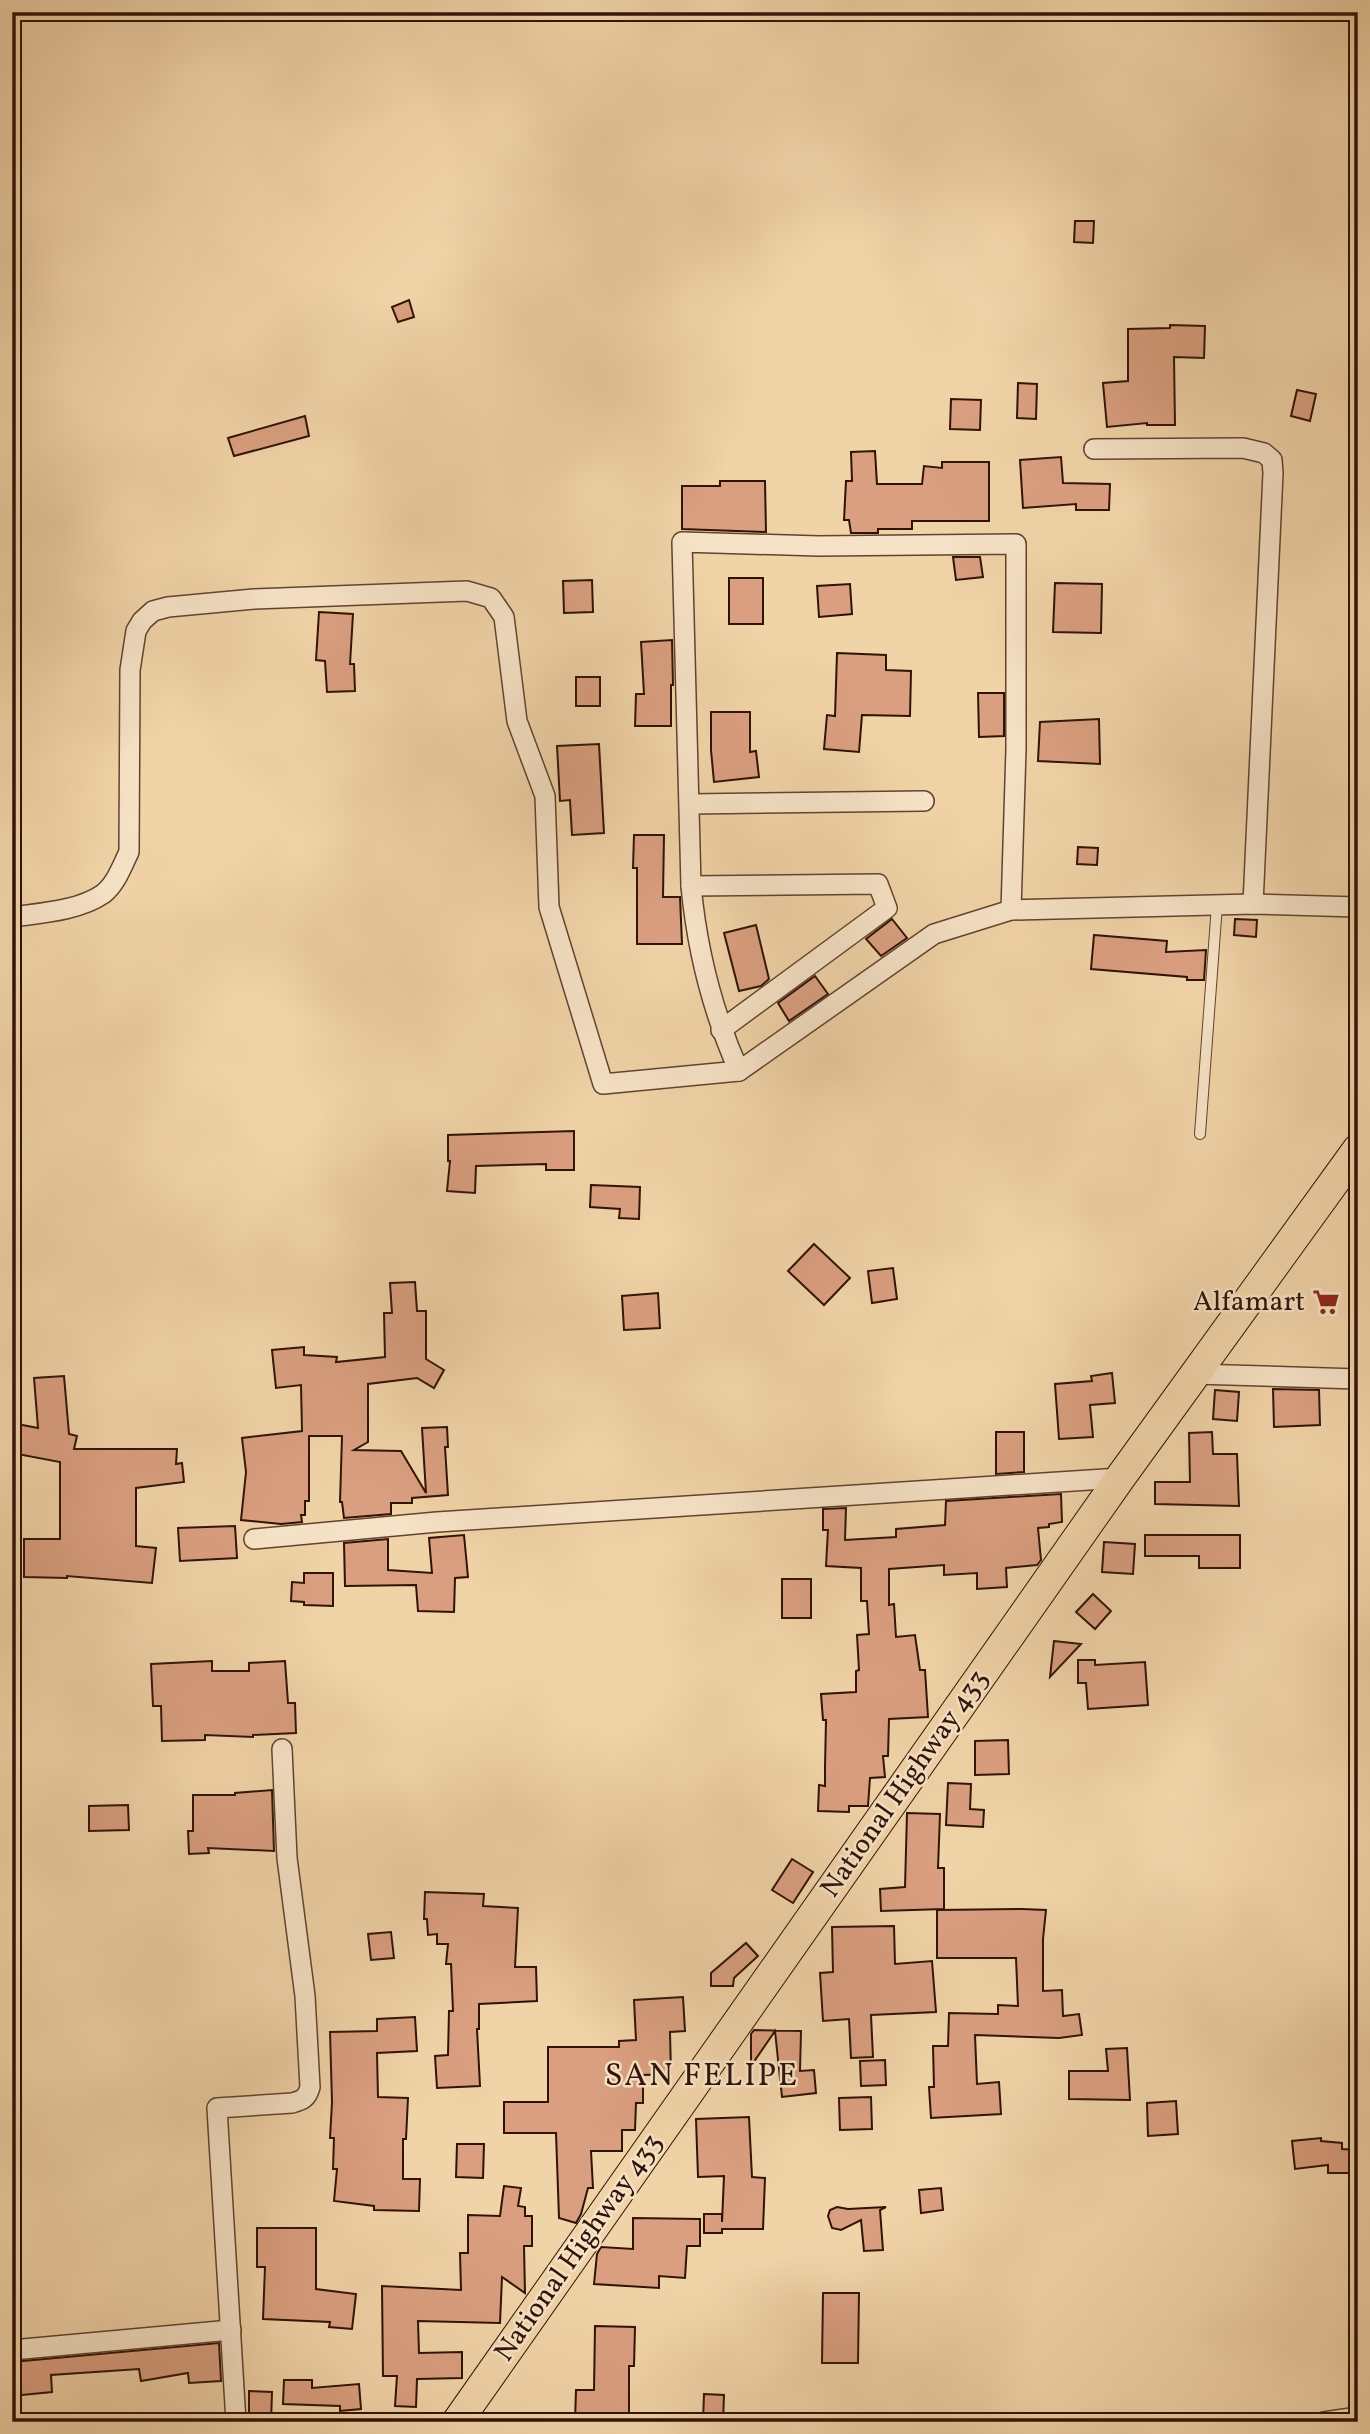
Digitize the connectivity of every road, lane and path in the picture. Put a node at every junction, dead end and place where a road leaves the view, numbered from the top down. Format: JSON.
{"nodes":[{"id":1,"x":1094,"y":449,"type":"dead end"},
{"id":2,"x":924,"y":801,"type":"dead end"},
{"id":3,"x":690,"y":804,"type":"junction"},
{"id":4,"x":691,"y":886,"type":"junction"},
{"id":5,"x":1253,"y":904,"type":"junction"},
{"id":6,"x":1217,"y":905,"type":"junction"},
{"id":7,"x":1358,"y":906,"type":"edge"},
{"id":8,"x":1012,"y":911,"type":"junction"},
{"id":9,"x":12,"y":916,"type":"edge"},
{"id":10,"x":721,"y":1030,"type":"junction"},
{"id":11,"x":739,"y":1071,"type":"junction"},
{"id":12,"x":1200,"y":1134,"type":"dead end"},
{"id":13,"x":1358,"y":1149,"type":"edge"},
{"id":14,"x":1195,"y":1374,"type":"junction"},
{"id":15,"x":1358,"y":1379,"type":"edge"},
{"id":16,"x":1120,"y":1478,"type":"junction"},
{"id":17,"x":254,"y":1539,"type":"dead end"},
{"id":18,"x":282,"y":1749,"type":"dead end"},
{"id":19,"x":231,"y":2330,"type":"junction"},
{"id":20,"x":12,"y":2350,"type":"edge"},
{"id":21,"x":1358,"y":2417,"type":"edge"},
{"id":22,"x":236,"y":2422,"type":"edge"},
{"id":23,"x":457,"y":2422,"type":"edge"},
{"id":24,"x":1324,"y":2422,"type":"edge"}],
"edges":[{"from":1,"to":5,"type":"street"},
{"from":2,"to":3,"type":"street"},
{"from":3,"to":4,"type":"street"},
{"from":3,"to":8,"type":"street"},
{"from":4,"to":10,"type":"street"},
{"from":4,"to":10,"type":"street"},
{"from":5,"to":6,"type":"street"},
{"from":5,"to":7,"type":"street"},
{"from":6,"to":8,"type":"street"},
{"from":6,"to":12,"type":"lane"},
{"from":8,"to":11,"type":"street"},
{"from":9,"to":11,"type":"street"},
{"from":10,"to":11,"type":"street"},
{"from":13,"to":14,"type":"main road","name":"National Highway 433"},
{"from":14,"to":15,"type":"street"},
{"from":14,"to":16,"type":"main road","name":"National Highway 433"},
{"from":16,"to":17,"type":"street"},
{"from":16,"to":23,"type":"main road","name":"National Highway 433"},
{"from":18,"to":19,"type":"street"},
{"from":19,"to":20,"type":"street"},
{"from":19,"to":22,"type":"street"},
{"from":21,"to":24,"type":"street"}]}
